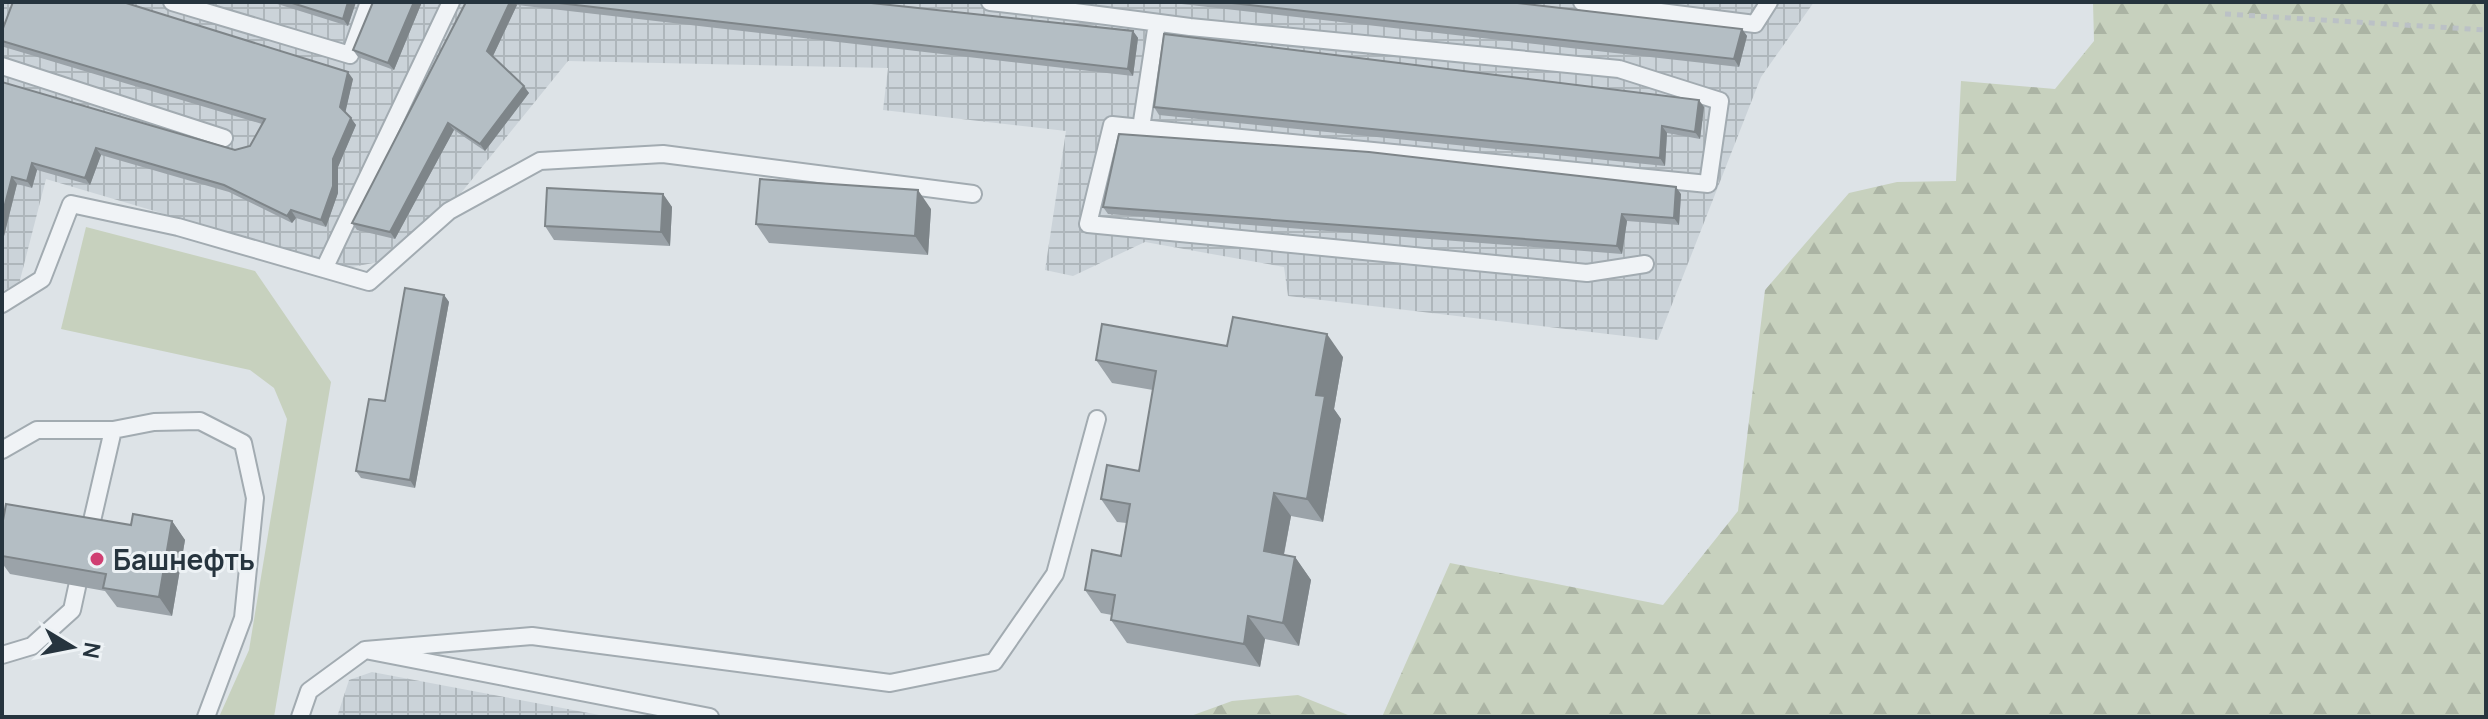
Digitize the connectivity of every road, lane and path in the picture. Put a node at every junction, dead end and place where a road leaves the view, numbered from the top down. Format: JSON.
{"nodes":[{"id":1,"x":172,"y":2,"type":"edge"},
{"id":2,"x":369,"y":2,"type":"edge"},
{"id":3,"x":451,"y":2,"type":"edge"},
{"id":4,"x":990,"y":2,"type":"edge"},
{"id":5,"x":1582,"y":2,"type":"edge"},
{"id":6,"x":1769,"y":2,"type":"edge"},
{"id":7,"x":2225,"y":14,"type":"dead end"},
{"id":8,"x":1157,"y":23,"type":"junction"},
{"id":9,"x":2486,"y":30,"type":"edge"},
{"id":10,"x":2,"y":66,"type":"edge"},
{"id":11,"x":1141,"y":128,"type":"junction"},
{"id":12,"x":224,"y":138,"type":"dead end"},
{"id":13,"x":973,"y":194,"type":"dead end"},
{"id":14,"x":1645,"y":264,"type":"dead end"},
{"id":15,"x":324,"y":269,"type":"junction"},
{"id":16,"x":2,"y":304,"type":"edge"},
{"id":17,"x":1097,"y":419,"type":"dead end"},
{"id":18,"x":113,"y":430,"type":"junction"},
{"id":19,"x":2,"y":450,"type":"edge"},
{"id":20,"x":365,"y":650,"type":"junction"},
{"id":21,"x":2,"y":655,"type":"edge"},
{"id":22,"x":206,"y":717,"type":"edge"},
{"id":23,"x":300,"y":717,"type":"edge"},
{"id":24,"x":710,"y":717,"type":"edge"}],
"edges":[{"from":1,"to":2,"type":"lane"},
{"from":3,"to":15,"type":"lane"},
{"from":4,"to":8,"type":"lane"},
{"from":5,"to":6,"type":"lane"},
{"from":7,"to":9,"type":"path"},
{"from":8,"to":11,"type":"lane"},
{"from":8,"to":11,"type":"lane"},
{"from":10,"to":12,"type":"lane"},
{"from":11,"to":14,"type":"lane"},
{"from":13,"to":15,"type":"lane"},
{"from":15,"to":16,"type":"lane"},
{"from":17,"to":20,"type":"lane"},
{"from":18,"to":19,"type":"lane"},
{"from":18,"to":21,"type":"lane"},
{"from":18,"to":22,"type":"lane"},
{"from":20,"to":23,"type":"lane"},
{"from":20,"to":24,"type":"lane"}]}
